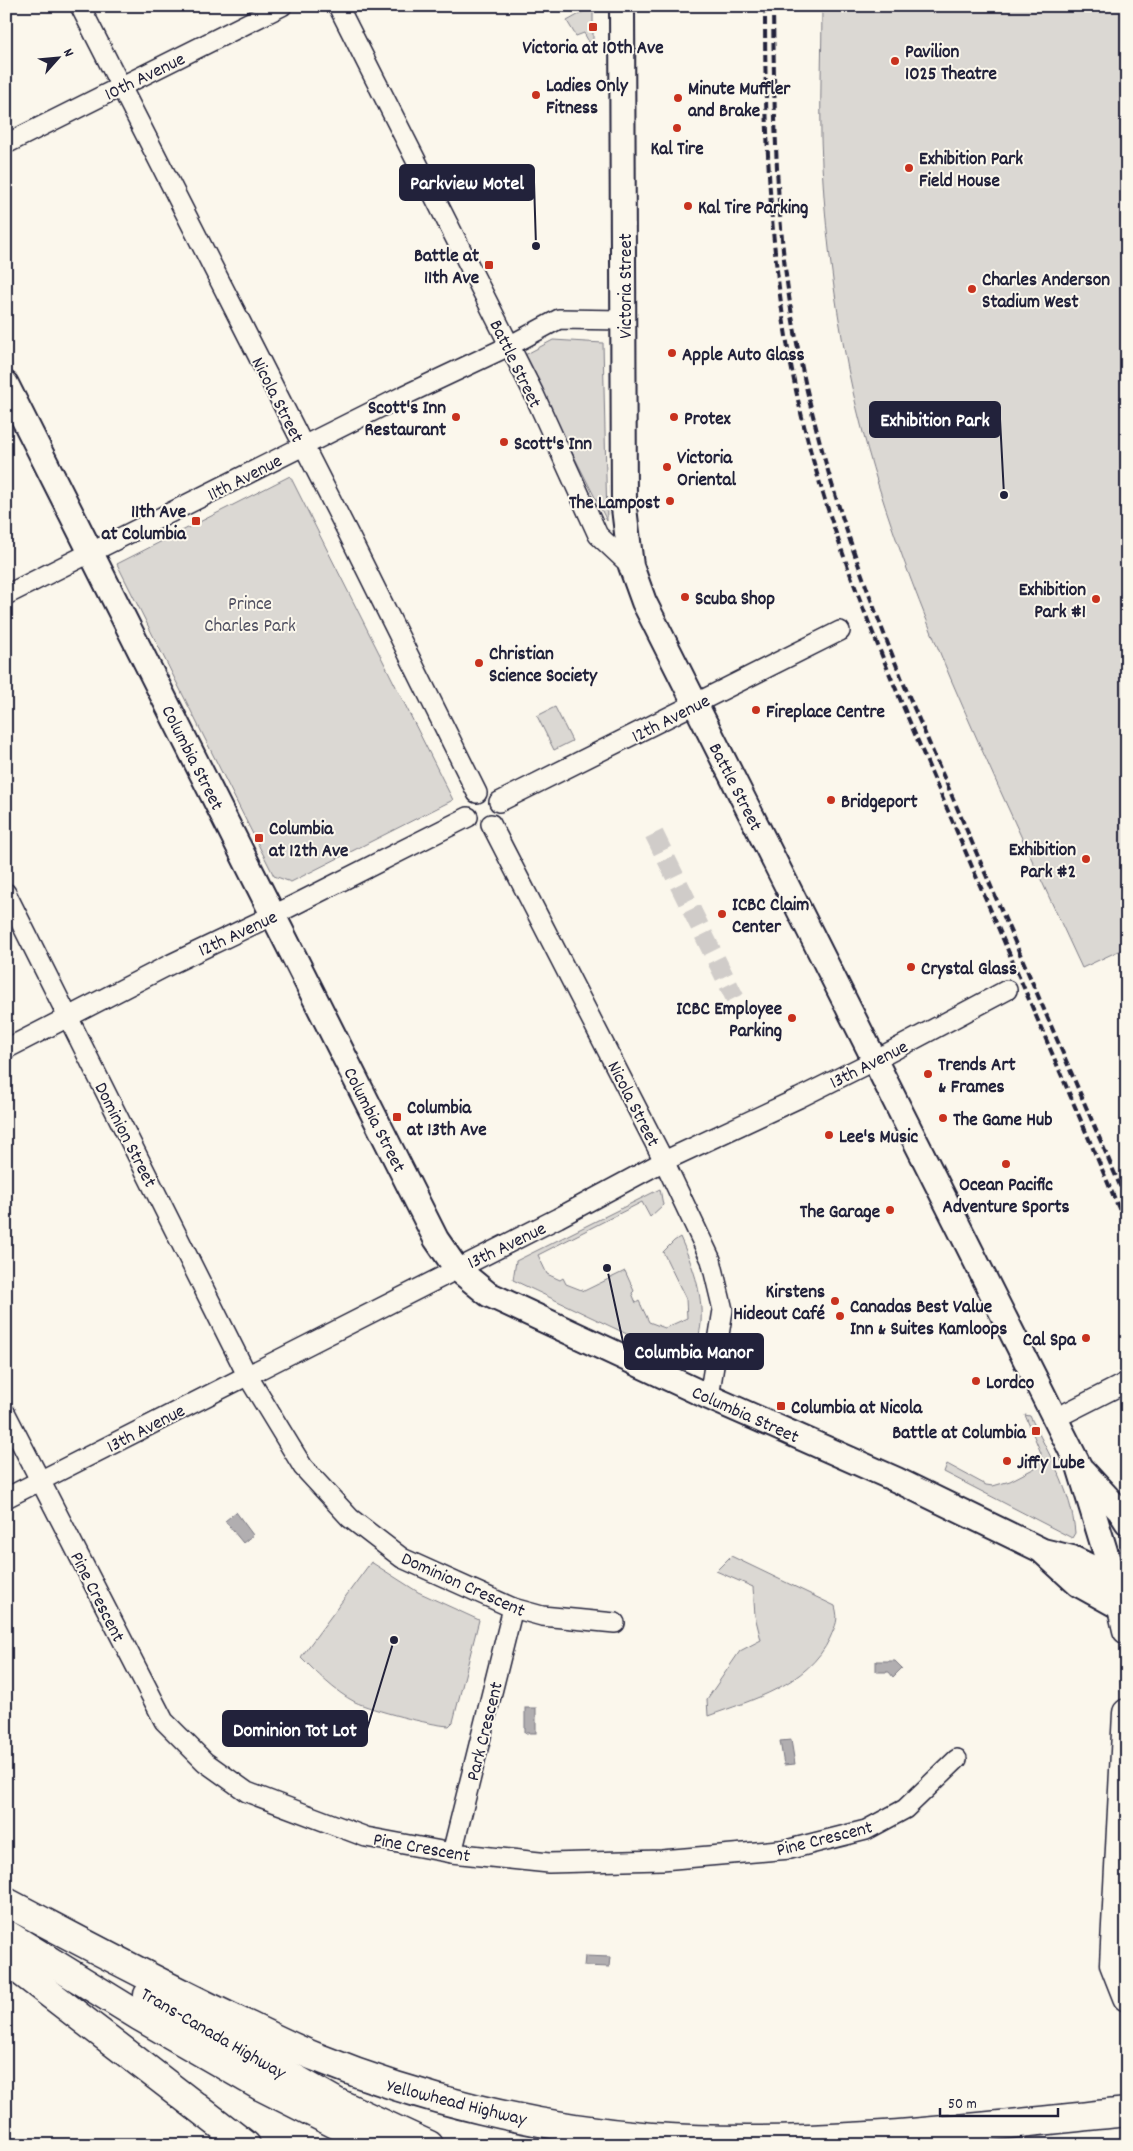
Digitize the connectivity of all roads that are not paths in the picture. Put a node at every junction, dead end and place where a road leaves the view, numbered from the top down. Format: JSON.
{"nodes":[{"id":1,"x":80,"y":6,"type":"edge"},
{"id":2,"x":282,"y":6,"type":"edge"},
{"id":3,"x":338,"y":6,"type":"edge"},
{"id":4,"x":622,"y":6,"type":"edge"},
{"id":5,"x":121,"y":86,"type":"junction"},
{"id":6,"x":6,"y":144,"type":"edge"},
{"id":7,"x":623,"y":320,"type":"junction"},
{"id":8,"x":509,"y":346,"type":"junction"},
{"id":9,"x":6,"y":384,"type":"edge"},
{"id":10,"x":303,"y":446,"type":"junction"},
{"id":11,"x":91,"y":553,"type":"junction"},
{"id":12,"x":631,"y":566,"type":"junction"},
{"id":13,"x":6,"y":595,"type":"edge"},
{"id":14,"x":840,"y":631,"type":"dead end"},
{"id":15,"x":695,"y":704,"type":"junction"},
{"id":16,"x":476,"y":793,"type":"junction"},
{"id":17,"x":499,"y":802,"type":"junction"},
{"id":18,"x":468,"y":817,"type":"junction"},
{"id":19,"x":491,"y":824,"type":"junction"},
{"id":20,"x":6,"y":893,"type":"edge"},
{"id":21,"x":274,"y":915,"type":"junction"},
{"id":22,"x":1006,"y":990,"type":"dead end"},
{"id":23,"x":68,"y":1018,"type":"junction"},
{"id":24,"x":6,"y":1049,"type":"edge"},
{"id":25,"x":875,"y":1060,"type":"junction"},
{"id":26,"x":664,"y":1161,"type":"junction"},
{"id":27,"x":456,"y":1268,"type":"junction"},
{"id":28,"x":248,"y":1375,"type":"junction"},
{"id":29,"x":1127,"y":1382,"type":"edge"},
{"id":30,"x":709,"y":1397,"type":"junction"},
{"id":31,"x":6,"y":1414,"type":"edge"},
{"id":32,"x":1056,"y":1418,"type":"junction"},
{"id":33,"x":1079,"y":1466,"type":"junction"},
{"id":34,"x":40,"y":1481,"type":"junction"},
{"id":35,"x":6,"y":1498,"type":"edge"},
{"id":36,"x":1127,"y":1522,"type":"edge"},
{"id":37,"x":1123,"y":1603,"type":"edge"},
{"id":38,"x":513,"y":1608,"type":"junction"},
{"id":39,"x":615,"y":1623,"type":"dead end"},
{"id":40,"x":1127,"y":1713,"type":"edge"},
{"id":41,"x":957,"y":1759,"type":"dead end"},
{"id":42,"x":452,"y":1853,"type":"junction"},
{"id":43,"x":1127,"y":1889,"type":"edge"},
{"id":44,"x":6,"y":1902,"type":"edge"},
{"id":45,"x":6,"y":1907,"type":"edge"},
{"id":46,"x":1115,"y":1927,"type":"junction"},
{"id":47,"x":6,"y":1934,"type":"edge"},
{"id":48,"x":6,"y":1960,"type":"edge"},
{"id":49,"x":1127,"y":1997,"type":"edge"},
{"id":50,"x":1127,"y":2112,"type":"edge"},
{"id":51,"x":246,"y":2145,"type":"edge"},
{"id":52,"x":377,"y":2145,"type":"edge"},
{"id":53,"x":429,"y":2145,"type":"edge"}],
"edges":[{"from":1,"to":5,"type":"street","name":"Nicola Street"},
{"from":2,"to":5,"type":"street","name":"10th Avenue"},
{"from":3,"to":8,"type":"street","name":"Battle Street"},
{"from":4,"to":7,"type":"main road","name":"Victoria Street"},
{"from":5,"to":6,"type":"street","name":"10th Avenue"},
{"from":5,"to":10,"type":"street","name":"Nicola Street"},
{"from":7,"to":8,"type":"street","name":"11th Avenue"},
{"from":7,"to":12,"type":"main road","name":"Victoria Street"},
{"from":8,"to":10,"type":"street","name":"11th Avenue"},
{"from":8,"to":12,"type":"street","name":"Battle Street"},
{"from":9,"to":11,"type":"main road","name":"Columbia Street"},
{"from":10,"to":11,"type":"street","name":"11th Avenue"},
{"from":10,"to":16,"type":"street","name":"Nicola Street"},
{"from":11,"to":13,"type":"street","name":"11th Avenue"},
{"from":11,"to":21,"type":"main road","name":"Columbia Street"},
{"from":12,"to":15,"type":"main road","name":"Battle Street"},
{"from":14,"to":15,"type":"street","name":"12th Avenue"},
{"from":15,"to":17,"type":"street","name":"12th Avenue"},
{"from":15,"to":25,"type":"main road","name":"Battle Street"},
{"from":16,"to":17,"type":"street"},
{"from":16,"to":18,"type":"street"},
{"from":17,"to":19,"type":"street"},
{"from":18,"to":19,"type":"street"},
{"from":18,"to":21,"type":"street","name":"12th Avenue"},
{"from":19,"to":26,"type":"street","name":"Nicola Street"},
{"from":20,"to":23,"type":"street","name":"Dominion Street"},
{"from":21,"to":23,"type":"street","name":"12th Avenue"},
{"from":21,"to":27,"type":"main road","name":"Columbia Street"},
{"from":22,"to":25,"type":"street","name":"13th Avenue"},
{"from":23,"to":24,"type":"street","name":"12th Avenue"},
{"from":23,"to":28,"type":"street","name":"Dominion Street"},
{"from":25,"to":26,"type":"street","name":"13th Avenue"},
{"from":25,"to":32,"type":"main road","name":"Battle Street"},
{"from":26,"to":27,"type":"street","name":"13th Avenue"},
{"from":26,"to":30,"type":"street","name":"Nicola Street"},
{"from":27,"to":28,"type":"street","name":"13th Avenue"},
{"from":27,"to":30,"type":"main road","name":"Columbia Street"},
{"from":28,"to":34,"type":"street","name":"13th Avenue"},
{"from":28,"to":38,"type":"street","name":"Dominion Crescent"},
{"from":29,"to":32,"type":"street"},
{"from":30,"to":37,"type":"main road","name":"Columbia Street"},
{"from":31,"to":34,"type":"street","name":"Pine Crescent"},
{"from":32,"to":33,"type":"main road","name":"Battle Street"},
{"from":33,"to":36,"type":"main road"},
{"from":33,"to":37,"type":"main road","name":"Battle Street"},
{"from":34,"to":35,"type":"street","name":"13th Avenue"},
{"from":34,"to":42,"type":"street","name":"Pine Crescent"},
{"from":38,"to":39,"type":"street","name":"Dominion Crescent"},
{"from":38,"to":42,"type":"street","name":"Park Crescent"},
{"from":40,"to":46,"type":"highway"},
{"from":41,"to":42,"type":"street","name":"Pine Crescent"},
{"from":43,"to":46,"type":"highway"},
{"from":44,"to":50,"type":"highway","name":"Yellowhead Highway"},
{"from":45,"to":53,"type":"highway","name":"Trans-Canada Highway"},
{"from":46,"to":49,"type":"highway"},
{"from":47,"to":52,"type":"highway","name":"Trans-Canada Highway"},
{"from":48,"to":51,"type":"highway"}]}
